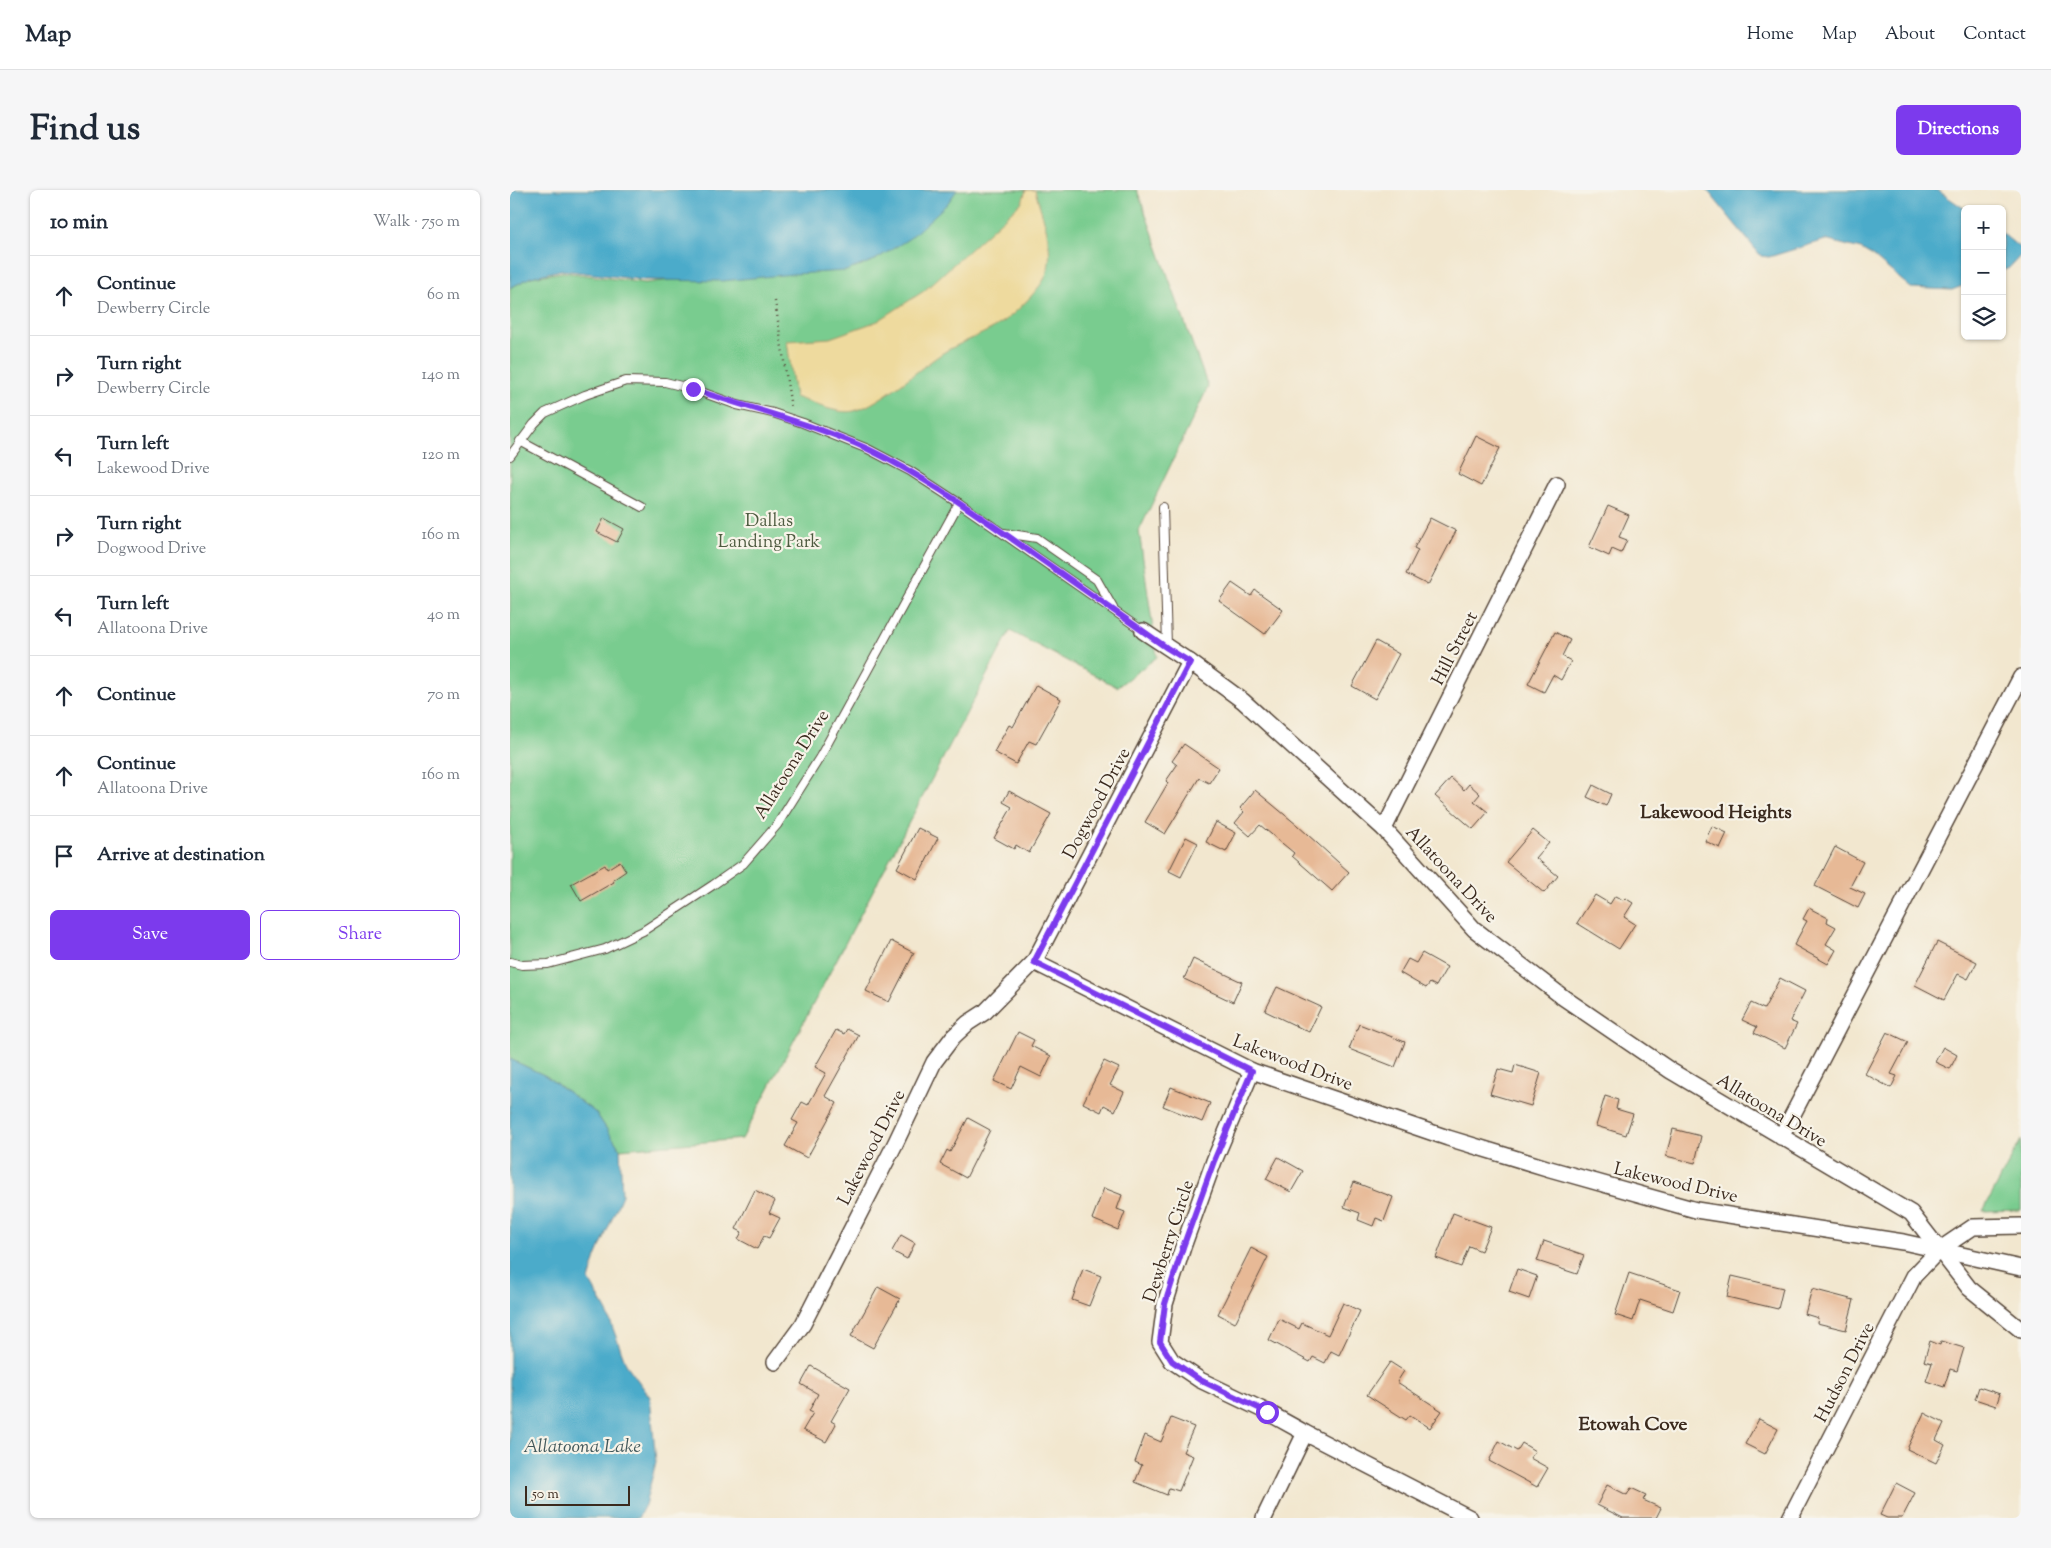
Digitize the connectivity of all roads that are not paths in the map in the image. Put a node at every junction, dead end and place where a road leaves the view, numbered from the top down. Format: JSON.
{"nodes":[{"id":1,"x":520,"y":441,"type":"junction"},
{"id":2,"x":510,"y":456,"type":"edge"},
{"id":3,"x":1557,"y":484,"type":"dead end"},
{"id":4,"x":959,"y":502,"type":"junction"},
{"id":5,"x":1163,"y":507,"type":"dead end"},
{"id":6,"x":642,"y":508,"type":"dead end"},
{"id":7,"x":1002,"y":532,"type":"junction"},
{"id":8,"x":1116,"y":612,"type":"junction"},
{"id":9,"x":1143,"y":631,"type":"joint"},
{"id":10,"x":1167,"y":648,"type":"junction"},
{"id":11,"x":1190,"y":662,"type":"junction"},
{"id":12,"x":2021,"y":677,"type":"edge"},
{"id":13,"x":1384,"y":829,"type":"junction"},
{"id":14,"x":510,"y":962,"type":"edge"},
{"id":15,"x":1034,"y":962,"type":"junction"},
{"id":16,"x":1252,"y":1071,"type":"junction"},
{"id":17,"x":1781,"y":1137,"type":"junction"},
{"id":18,"x":2021,"y":1226,"type":"edge"},
{"id":19,"x":1940,"y":1250,"type":"junction"},
{"id":20,"x":2021,"y":1268,"type":"edge"},
{"id":21,"x":2021,"y":1330,"type":"edge"},
{"id":22,"x":775,"y":1362,"type":"dead end"},
{"id":23,"x":1305,"y":1433,"type":"junction"},
{"id":24,"x":1264,"y":1518,"type":"edge"},
{"id":25,"x":1470,"y":1518,"type":"edge"},
{"id":26,"x":1790,"y":1518,"type":"edge"}],
"edges":[{"from":1,"to":2,"type":"lane","name":"Allatoona Drive"},
{"from":1,"to":4,"type":"lane","name":"Allatoona Drive"},
{"from":1,"to":6,"type":"lane"},
{"from":3,"to":13,"type":"street","name":"Hill Street"},
{"from":4,"to":7,"type":"lane","name":"Allatoona Drive"},
{"from":4,"to":14,"type":"lane","name":"Allatoona Drive"},
{"from":5,"to":10,"type":"lane"},
{"from":7,"to":8,"type":"lane"},
{"from":7,"to":8,"type":"lane","name":"Allatoona Drive"},
{"from":8,"to":9,"type":"lane","name":"Allatoona Drive"},
{"from":9,"to":10,"type":"street","name":"Allatoona Drive"},
{"from":10,"to":11,"type":"street","name":"Allatoona Drive"},
{"from":11,"to":13,"type":"street","name":"Allatoona Drive"},
{"from":11,"to":15,"type":"street","name":"Dogwood Drive"},
{"from":12,"to":17,"type":"street"},
{"from":13,"to":17,"type":"street","name":"Allatoona Drive"},
{"from":15,"to":16,"type":"street","name":"Lakewood Drive"},
{"from":15,"to":22,"type":"street","name":"Lakewood Drive"},
{"from":16,"to":19,"type":"street","name":"Lakewood Drive"},
{"from":16,"to":23,"type":"street","name":"Dewberry Circle"},
{"from":17,"to":19,"type":"street","name":"Allatoona Drive"},
{"from":18,"to":19,"type":"street","name":"Hudson Drive"},
{"from":19,"to":20,"type":"street","name":"Lakewood Drive"},
{"from":19,"to":21,"type":"street","name":"Allatoona Drive"},
{"from":19,"to":26,"type":"street","name":"Hudson Drive"},
{"from":23,"to":24,"type":"street"},
{"from":23,"to":25,"type":"street","name":"Dewberry Circle"}]}
